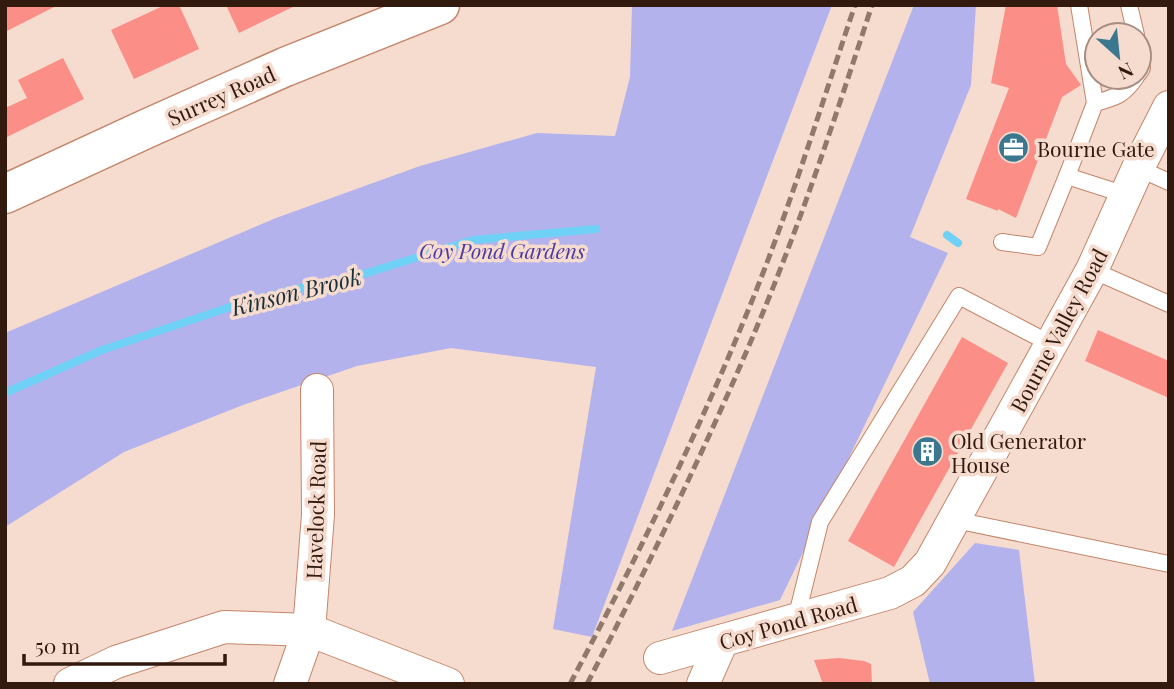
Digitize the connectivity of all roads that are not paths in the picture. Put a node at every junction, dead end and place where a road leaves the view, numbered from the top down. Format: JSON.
{"nodes":[{"id":1,"x":440,"y":5,"type":"edge"},
{"id":2,"x":1079,"y":5,"type":"edge"},
{"id":3,"x":1126,"y":91,"type":"edge"},
{"id":4,"x":1095,"y":103,"type":"junction"},
{"id":5,"x":1169,"y":107,"type":"edge"},
{"id":6,"x":1067,"y":176,"type":"junction"},
{"id":7,"x":1132,"y":181,"type":"junction"},
{"id":8,"x":1169,"y":183,"type":"edge"},
{"id":9,"x":5,"y":194,"type":"edge"},
{"id":10,"x":1002,"y":242,"type":"dead end"},
{"id":11,"x":1091,"y":270,"type":"junction"},
{"id":12,"x":1169,"y":304,"type":"edge"},
{"id":13,"x":1051,"y":344,"type":"junction"},
{"id":14,"x":317,"y":390,"type":"dead end"},
{"id":15,"x":955,"y":520,"type":"junction"},
{"id":16,"x":1169,"y":564,"type":"edge"},
{"id":17,"x":913,"y":581,"type":"joint"},
{"id":18,"x":796,"y":619,"type":"junction"},
{"id":19,"x":309,"y":630,"type":"junction"},
{"id":20,"x":722,"y":641,"type":"junction"},
{"id":21,"x":660,"y":658,"type":"dead end"},
{"id":22,"x":70,"y":684,"type":"edge"},
{"id":23,"x":290,"y":684,"type":"edge"},
{"id":24,"x":448,"y":684,"type":"edge"},
{"id":25,"x":703,"y":684,"type":"edge"}],
"edges":[{"from":1,"to":9,"type":"street","name":"Surrey Road"},
{"from":2,"to":4,"type":"lane"},
{"from":3,"to":4,"type":"lane"},
{"from":4,"to":6,"type":"lane"},
{"from":5,"to":7,"type":"street","name":"Bourne Valley Road"},
{"from":6,"to":7,"type":"lane"},
{"from":6,"to":10,"type":"lane"},
{"from":7,"to":8,"type":"lane"},
{"from":7,"to":11,"type":"street","name":"Bourne Valley Road"},
{"from":11,"to":12,"type":"lane"},
{"from":11,"to":13,"type":"street","name":"Bourne Valley Road"},
{"from":13,"to":15,"type":"street","name":"Bourne Valley Road"},
{"from":13,"to":18,"type":"lane"},
{"from":14,"to":19,"type":"street","name":"Havelock Road"},
{"from":15,"to":16,"type":"lane"},
{"from":15,"to":17,"type":"street","name":"Bourne Valley Road"},
{"from":17,"to":18,"type":"street","name":"Coy Pond Road"},
{"from":18,"to":20,"type":"street","name":"Coy Pond Road"},
{"from":19,"to":22,"type":"street"},
{"from":19,"to":23,"type":"street","name":"Havelock Road"},
{"from":19,"to":24,"type":"street"},
{"from":20,"to":21,"type":"street","name":"Coy Pond Road"},
{"from":20,"to":25,"type":"street"}]}
